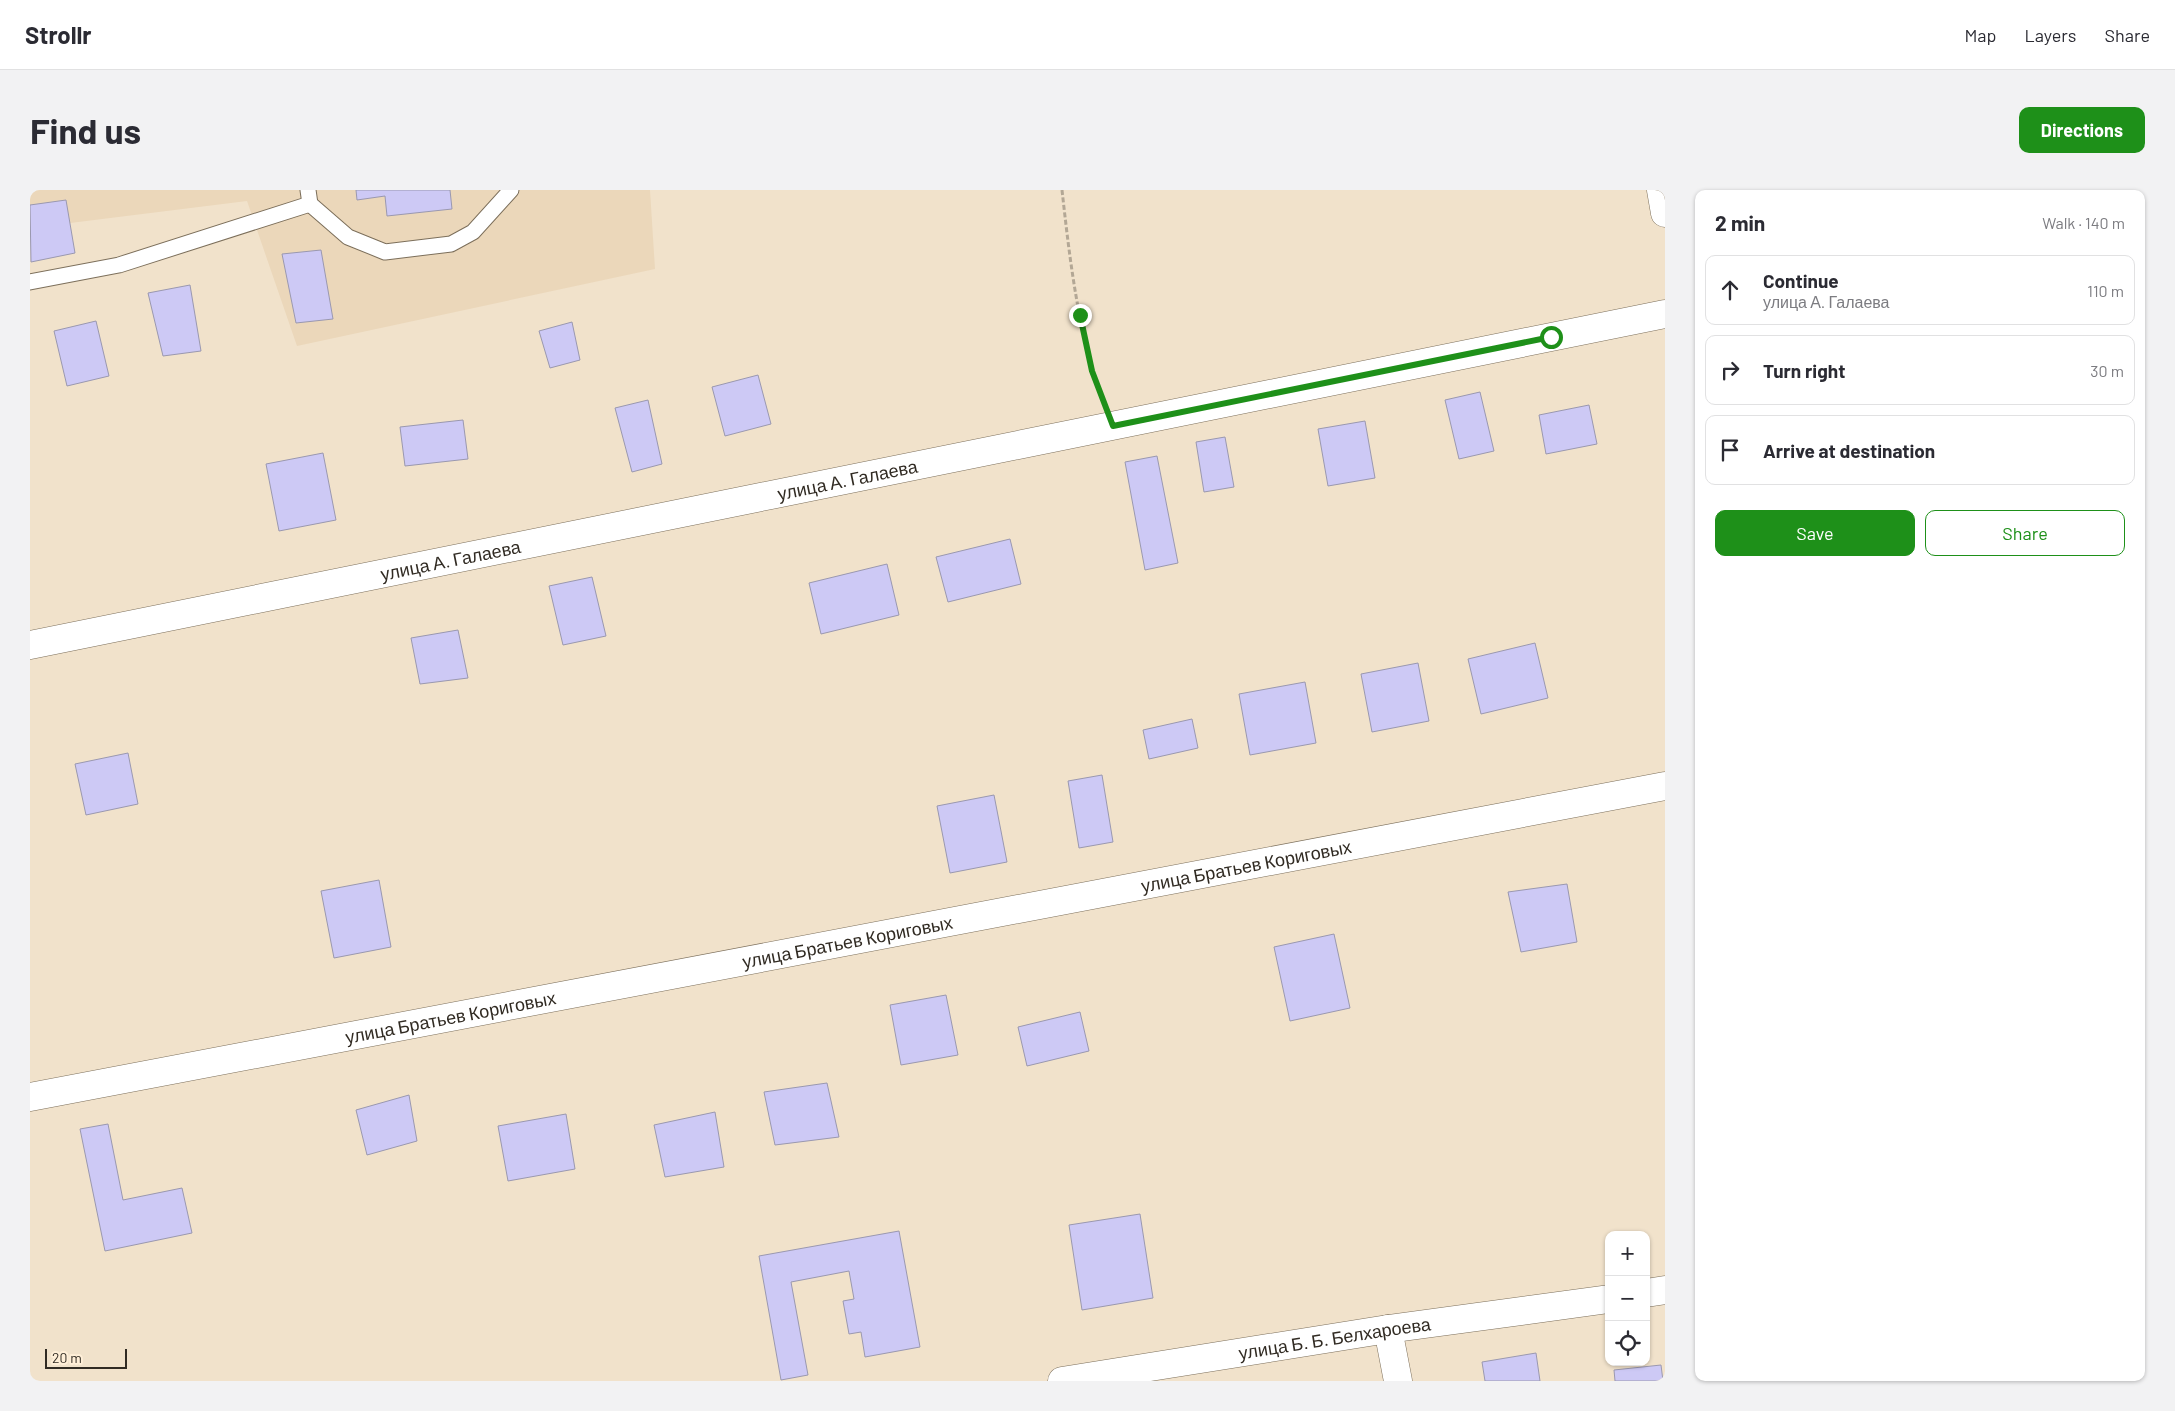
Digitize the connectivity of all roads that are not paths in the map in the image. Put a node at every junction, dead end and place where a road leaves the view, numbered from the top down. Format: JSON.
{"nodes":[{"id":1,"x":511,"y":190,"type":"edge"},
{"id":2,"x":1661,"y":190,"type":"edge"},
{"id":3,"x":309,"y":197,"type":"edge"},
{"id":4,"x":1665,"y":213,"type":"edge"},
{"id":5,"x":30,"y":282,"type":"edge"},
{"id":6,"x":1665,"y":314,"type":"edge"},
{"id":7,"x":30,"y":645,"type":"edge"},
{"id":8,"x":1665,"y":786,"type":"edge"},
{"id":9,"x":30,"y":1097,"type":"edge"},
{"id":10,"x":1665,"y":1290,"type":"edge"},
{"id":11,"x":1650,"y":1292,"type":"edge"},
{"id":12,"x":1605,"y":1299,"type":"edge"},
{"id":13,"x":1388,"y":1329,"type":"junction"},
{"id":14,"x":1062,"y":1381,"type":"edge"},
{"id":15,"x":1398,"y":1381,"type":"edge"}],
"edges":[{"from":1,"to":3,"type":"lane"},
{"from":2,"to":4,"type":"street"},
{"from":3,"to":5,"type":"lane"},
{"from":6,"to":7,"type":"street","name":"улица А. Галаева"},
{"from":8,"to":9,"type":"street","name":"улица Братьев Кориговых"},
{"from":10,"to":11,"type":"street"},
{"from":12,"to":13,"type":"street","name":"улица Б. Б. Белхароева"},
{"from":13,"to":14,"type":"street","name":"улица Б. Б. Белхароева"},
{"from":13,"to":15,"type":"street"}]}
